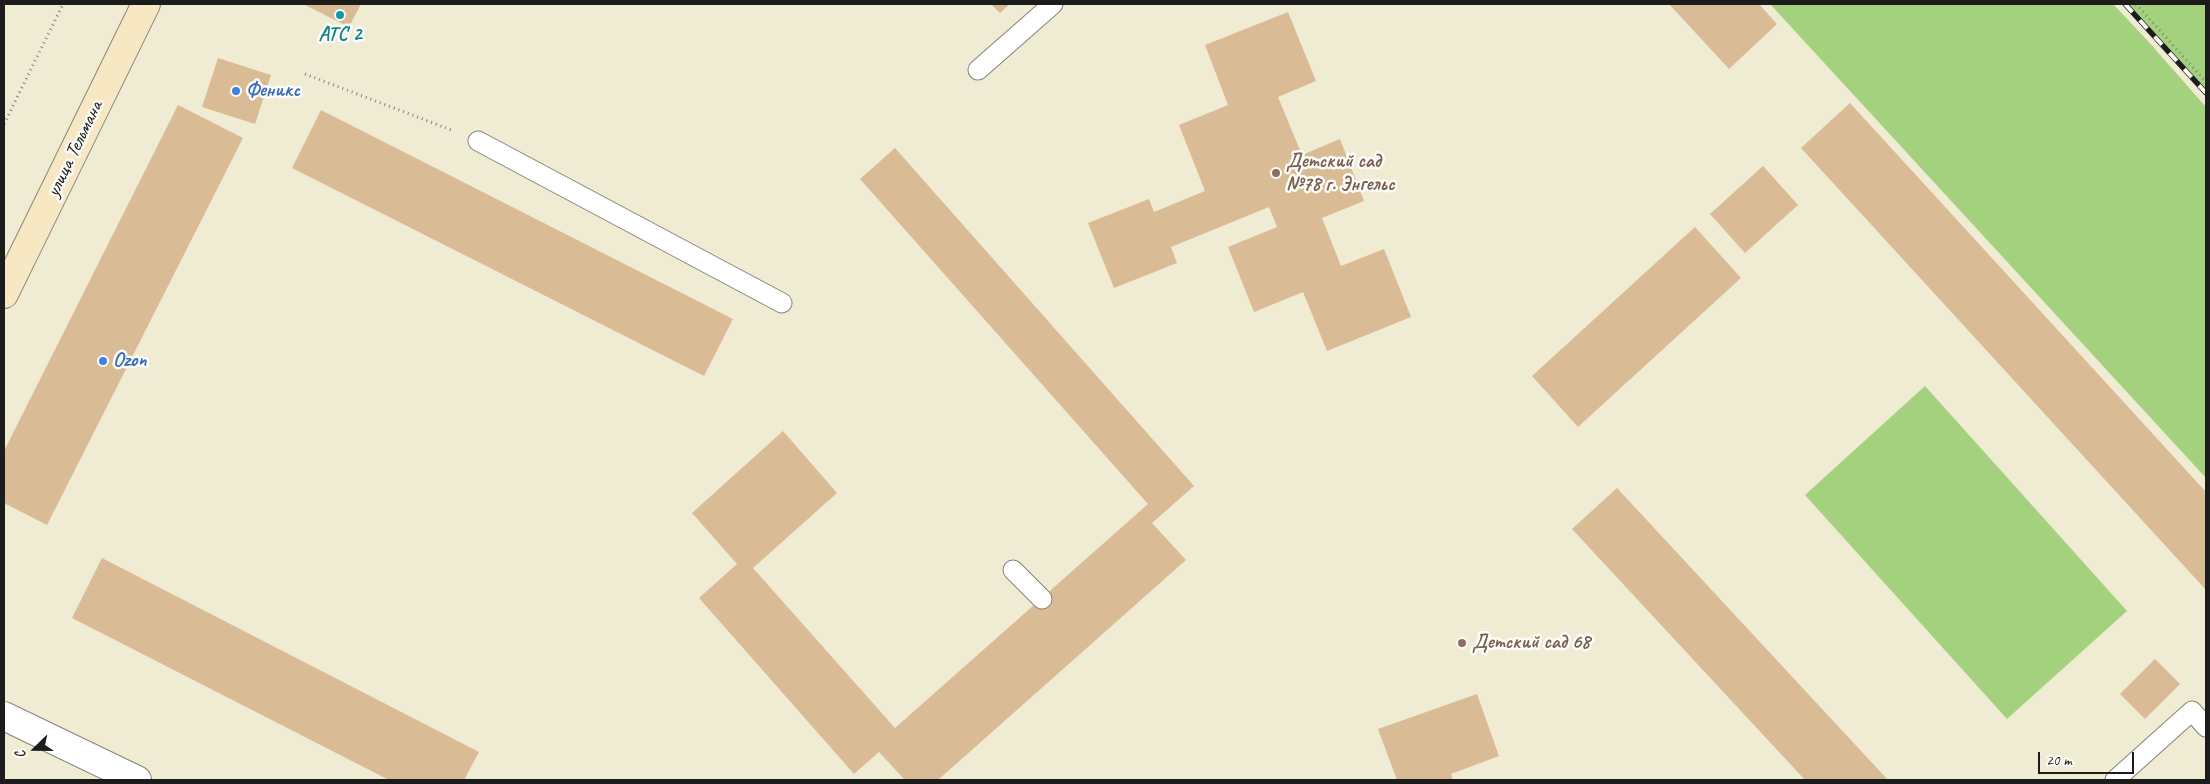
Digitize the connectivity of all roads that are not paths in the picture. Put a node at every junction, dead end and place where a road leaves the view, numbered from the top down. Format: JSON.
{"nodes":[{"id":1,"x":146,"y":4,"type":"edge"},
{"id":2,"x":1053,"y":4,"type":"edge"},
{"id":3,"x":978,"y":70,"type":"dead end"},
{"id":4,"x":478,"y":141,"type":"road end"},
{"id":5,"x":4,"y":294,"type":"edge"},
{"id":6,"x":782,"y":303,"type":"dead end"},
{"id":7,"x":1013,"y":570,"type":"dead end"},
{"id":8,"x":1042,"y":599,"type":"dead end"},
{"id":9,"x":4,"y":716,"type":"edge"},
{"id":10,"x":2206,"y":726,"type":"edge"},
{"id":11,"x":137,"y":780,"type":"edge"},
{"id":12,"x":2115,"y":780,"type":"edge"}],
"edges":[{"from":1,"to":5,"type":"street","name":"улица Тельмана"},
{"from":2,"to":3,"type":"lane"},
{"from":4,"to":6,"type":"lane"},
{"from":7,"to":8,"type":"lane"},
{"from":9,"to":11,"type":"street"},
{"from":10,"to":12,"type":"lane"}]}
